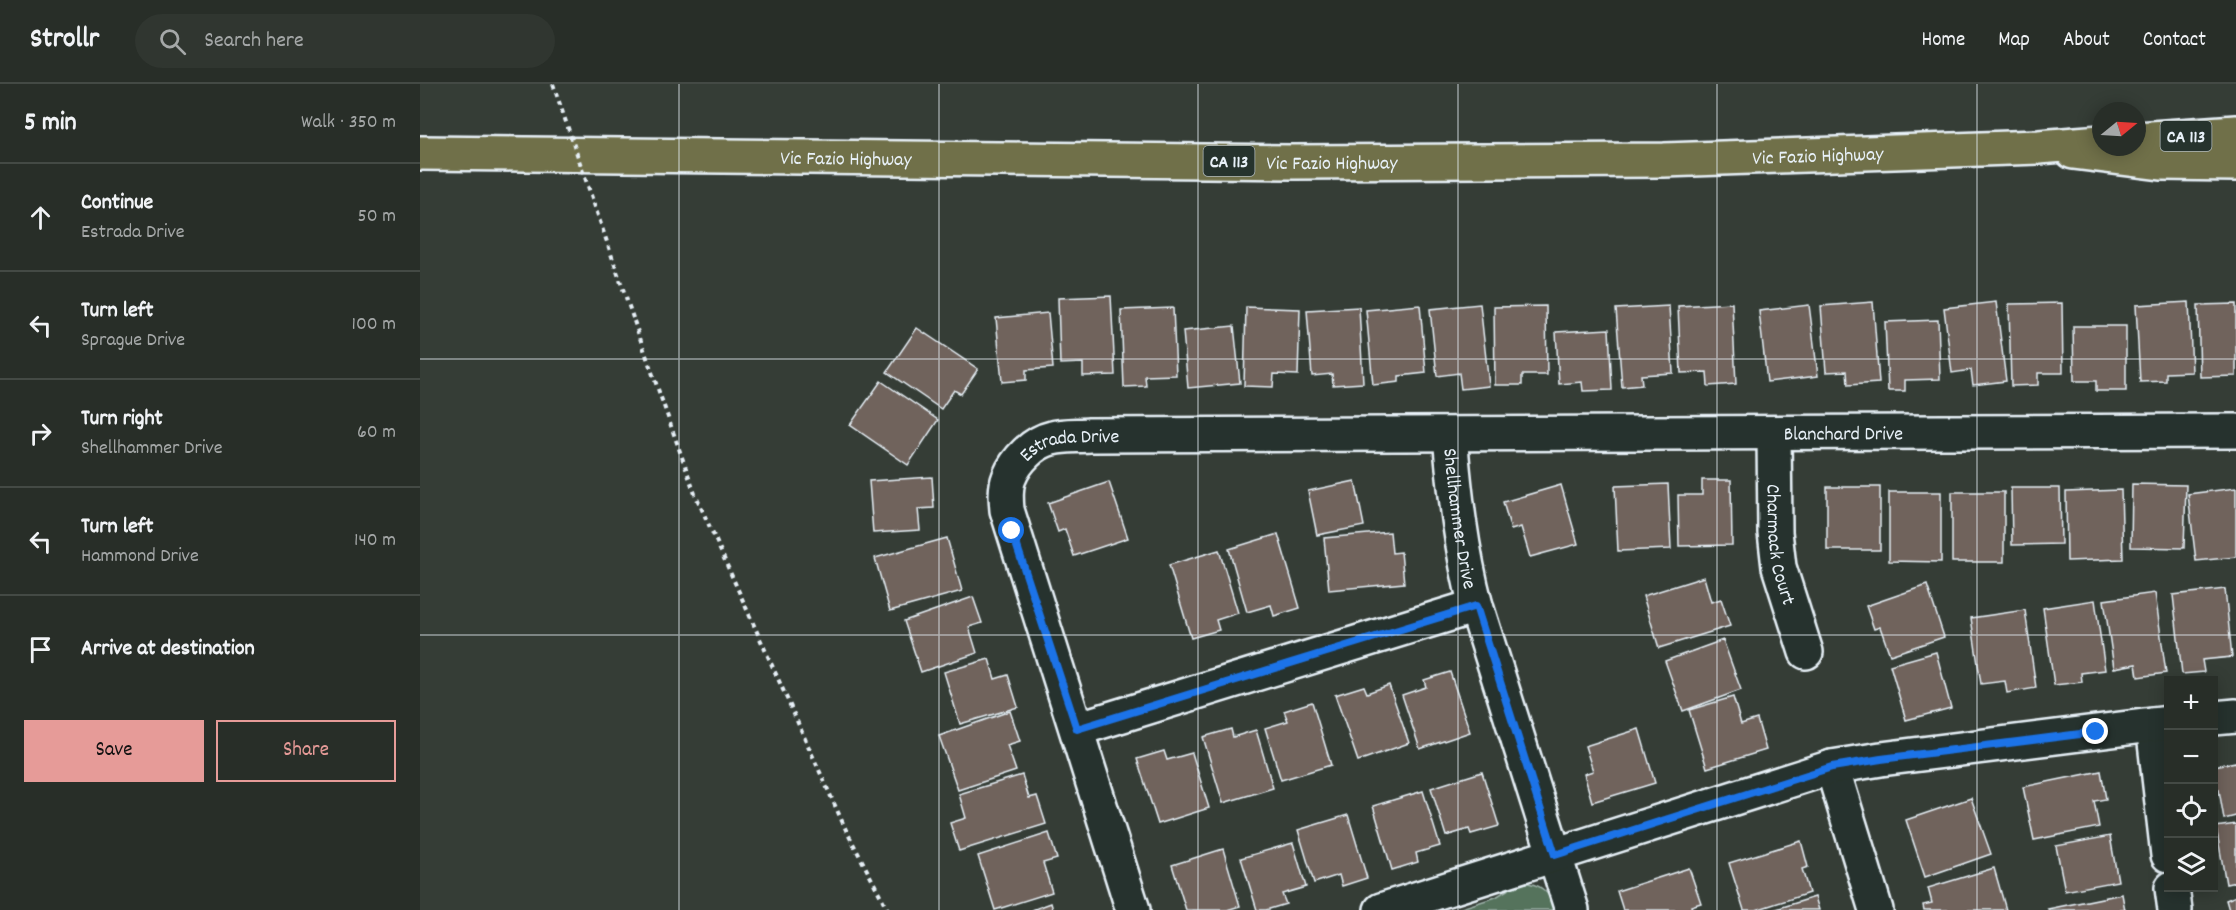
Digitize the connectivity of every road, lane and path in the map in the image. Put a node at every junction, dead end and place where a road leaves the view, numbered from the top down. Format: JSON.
{"nodes":[{"id":1,"x":553,"y":84,"type":"edge"},
{"id":2,"x":2236,"y":132,"type":"edge"},
{"id":3,"x":2146,"y":138,"type":"edge"},
{"id":4,"x":2092,"y":143,"type":"edge"},
{"id":5,"x":2038,"y":147,"type":"junction"},
{"id":6,"x":420,"y":153,"type":"edge"},
{"id":7,"x":2236,"y":164,"type":"edge"},
{"id":8,"x":2236,"y":431,"type":"edge"},
{"id":9,"x":1774,"y":434,"type":"junction"},
{"id":10,"x":1450,"y":435,"type":"junction"},
{"id":11,"x":1476,"y":606,"type":"junction"},
{"id":12,"x":1806,"y":652,"type":"dead end"},
{"id":13,"x":2236,"y":716,"type":"edge"},
{"id":14,"x":2218,"y":718,"type":"edge"},
{"id":15,"x":2161,"y":724,"type":"edge"},
{"id":16,"x":1077,"y":729,"type":"junction"},
{"id":17,"x":1832,"y":767,"type":"junction"},
{"id":18,"x":2168,"y":838,"type":"edge"},
{"id":19,"x":1555,"y":855,"type":"junction"},
{"id":20,"x":2173,"y":892,"type":"edge"},
{"id":21,"x":888,"y":910,"type":"edge"},
{"id":22,"x":1133,"y":910,"type":"edge"},
{"id":23,"x":1381,"y":910,"type":"edge"},
{"id":24,"x":1572,"y":910,"type":"edge"},
{"id":25,"x":1876,"y":910,"type":"edge"},
{"id":26,"x":2175,"y":910,"type":"edge"}],
"edges":[{"from":1,"to":21,"type":"path","bridge":true},
{"from":2,"to":3,"type":"highway","number":"CA 113"},
{"from":4,"to":5,"type":"highway","name":"Vic Fazio Highway","number":"CA 113"},
{"from":5,"to":6,"type":"highway","name":"Vic Fazio Highway","number":"CA 113"},
{"from":5,"to":7,"type":"highway"},
{"from":8,"to":9,"type":"street","name":"Blanchard Drive"},
{"from":9,"to":10,"type":"street","name":"Blanchard Drive"},
{"from":9,"to":12,"type":"street","name":"Charmack Court"},
{"from":10,"to":11,"type":"street","name":"Shellhammer Drive"},
{"from":10,"to":16,"type":"street","name":"Estrada Drive"},
{"from":11,"to":16,"type":"street"},
{"from":11,"to":19,"type":"street","name":"Shellhammer Drive"},
{"from":13,"to":14,"type":"street"},
{"from":15,"to":17,"type":"street"},
{"from":15,"to":18,"type":"street"},
{"from":16,"to":22,"type":"street","name":"Estrada Drive"},
{"from":17,"to":19,"type":"street"},
{"from":17,"to":25,"type":"street"},
{"from":19,"to":23,"type":"street"},
{"from":19,"to":24,"type":"street","name":"Shellhammer Drive"},
{"from":20,"to":26,"type":"street"}]}
